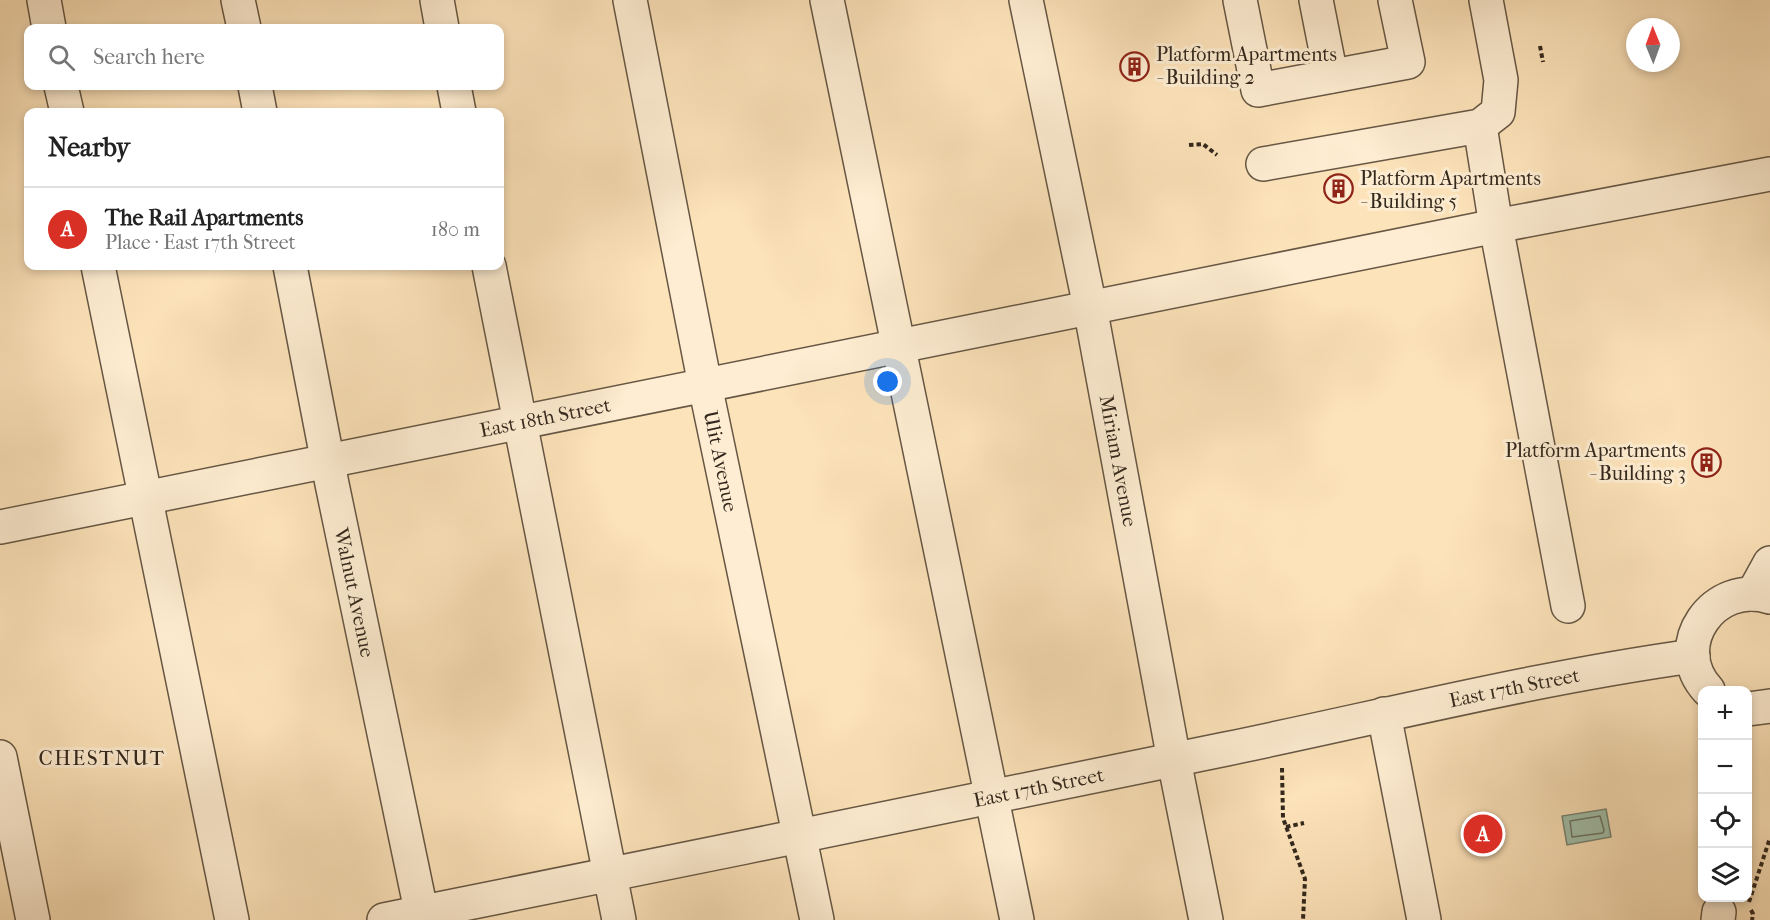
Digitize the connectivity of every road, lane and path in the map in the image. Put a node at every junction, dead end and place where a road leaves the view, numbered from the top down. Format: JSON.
{"nodes":[{"id":1,"x":44,"y":0,"type":"edge"},
{"id":2,"x":238,"y":0,"type":"edge"},
{"id":3,"x":437,"y":0,"type":"edge"},
{"id":4,"x":630,"y":0,"type":"edge"},
{"id":5,"x":827,"y":0,"type":"edge"},
{"id":6,"x":1026,"y":0,"type":"edge"},
{"id":7,"x":1240,"y":0,"type":"edge"},
{"id":8,"x":1316,"y":0,"type":"edge"},
{"id":9,"x":1395,"y":0,"type":"edge"},
{"id":10,"x":1486,"y":0,"type":"edge"},
{"id":11,"x":49,"y":24,"type":"edge"},
{"id":12,"x":243,"y":24,"type":"edge"},
{"id":13,"x":441,"y":24,"type":"edge"},
{"id":14,"x":1540,"y":46,"type":"dead end"},
{"id":15,"x":1543,"y":62,"type":"dead end"},
{"id":16,"x":1331,"y":76,"type":"junction"},
{"id":17,"x":62,"y":90,"type":"edge"},
{"id":18,"x":256,"y":90,"type":"edge"},
{"id":19,"x":455,"y":90,"type":"edge"},
{"id":20,"x":66,"y":108,"type":"edge"},
{"id":21,"x":259,"y":108,"type":"edge"},
{"id":22,"x":458,"y":108,"type":"edge"},
{"id":23,"x":1480,"y":126,"type":"junction"},
{"id":24,"x":1189,"y":145,"type":"dead end"},
{"id":25,"x":1217,"y":154,"type":"dead end"},
{"id":26,"x":1263,"y":164,"type":"dead end"},
{"id":27,"x":1770,"y":174,"type":"edge"},
{"id":28,"x":1496,"y":226,"type":"junction"},
{"id":29,"x":99,"y":270,"type":"edge"},
{"id":30,"x":291,"y":270,"type":"edge"},
{"id":31,"x":490,"y":270,"type":"edge"},
{"id":32,"x":1090,"y":307,"type":"junction"},
{"id":33,"x":899,"y":346,"type":"junction"},
{"id":34,"x":705,"y":384,"type":"junction"},
{"id":35,"x":520,"y":422,"type":"junction"},
{"id":36,"x":327,"y":461,"type":"junction"},
{"id":37,"x":145,"y":498,"type":"junction"},
{"id":38,"x":0,"y":527,"type":"edge"},
{"id":39,"x":1770,"y":563,"type":"edge"},
{"id":40,"x":1762,"y":596,"type":"edge"},
{"id":41,"x":1568,"y":606,"type":"dead end"},
{"id":42,"x":1693,"y":656,"type":"junction"},
{"id":43,"x":1705,"y":686,"type":"edge"},
{"id":44,"x":1770,"y":706,"type":"edge"},
{"id":45,"x":1752,"y":708,"type":"edge"},
{"id":46,"x":1384,"y":714,"type":"junction"},
{"id":47,"x":0,"y":757,"type":"edge"},
{"id":48,"x":1174,"y":760,"type":"junction"},
{"id":49,"x":1282,"y":768,"type":"dead end"},
{"id":50,"x":992,"y":798,"type":"junction"},
{"id":51,"x":1304,"y":823,"type":"dead end"},
{"id":52,"x":1286,"y":827,"type":"junction"},
{"id":53,"x":801,"y":837,"type":"junction"},
{"id":54,"x":1770,"y":838,"type":"edge"},
{"id":55,"x":610,"y":875,"type":"junction"},
{"id":56,"x":422,"y":916,"type":"edge"},
{"id":57,"x":33,"y":920,"type":"edge"},
{"id":58,"x":232,"y":920,"type":"edge"},
{"id":59,"x":384,"y":920,"type":"edge"},
{"id":60,"x":619,"y":920,"type":"edge"},
{"id":61,"x":817,"y":920,"type":"edge"},
{"id":62,"x":1017,"y":920,"type":"edge"},
{"id":63,"x":1206,"y":920,"type":"edge"},
{"id":64,"x":1303,"y":920,"type":"edge"},
{"id":65,"x":1424,"y":920,"type":"edge"},
{"id":66,"x":1752,"y":920,"type":"edge"}],
"edges":[{"from":1,"to":11,"type":"street"},
{"from":2,"to":12,"type":"street"},
{"from":3,"to":13,"type":"street"},
{"from":4,"to":34,"type":"street","name":"Ulit Avenue"},
{"from":5,"to":33,"type":"street"},
{"from":6,"to":32,"type":"street","name":"Miriam Avenue"},
{"from":7,"to":16,"type":"street"},
{"from":8,"to":16,"type":"street"},
{"from":9,"to":16,"type":"street"},
{"from":10,"to":23,"type":"street"},
{"from":14,"to":15,"type":"path"},
{"from":17,"to":20,"type":"street"},
{"from":18,"to":21,"type":"street"},
{"from":19,"to":22,"type":"street"},
{"from":23,"to":26,"type":"street"},
{"from":23,"to":28,"type":"street"},
{"from":24,"to":25,"type":"path"},
{"from":27,"to":28,"type":"street","name":"East 18th Street"},
{"from":28,"to":32,"type":"street","name":"East 18th Street"},
{"from":28,"to":41,"type":"street"},
{"from":29,"to":37,"type":"street"},
{"from":30,"to":36,"type":"street","name":"Walnut Avenue"},
{"from":31,"to":35,"type":"street"},
{"from":32,"to":33,"type":"street","name":"East 18th Street"},
{"from":32,"to":48,"type":"street","name":"Miriam Avenue"},
{"from":33,"to":34,"type":"street","name":"East 18th Street"},
{"from":33,"to":50,"type":"street"},
{"from":34,"to":35,"type":"street","name":"East 18th Street"},
{"from":34,"to":53,"type":"street","name":"Ulit Avenue"},
{"from":35,"to":36,"type":"street","name":"East 18th Street"},
{"from":35,"to":55,"type":"street"},
{"from":36,"to":37,"type":"street","name":"East 18th Street"},
{"from":36,"to":56,"type":"street","name":"Walnut Avenue"},
{"from":37,"to":38,"type":"street","name":"East 18th Street"},
{"from":37,"to":58,"type":"street"},
{"from":39,"to":40,"type":"street"},
{"from":40,"to":42,"type":"street"},
{"from":42,"to":43,"type":"street"},
{"from":42,"to":46,"type":"street","name":"East 17th Street"},
{"from":44,"to":45,"type":"street"},
{"from":46,"to":48,"type":"street","name":"East 17th Street"},
{"from":46,"to":65,"type":"street"},
{"from":47,"to":57,"type":"street"},
{"from":48,"to":50,"type":"street","name":"East 17th Street"},
{"from":48,"to":63,"type":"street","name":"Miriam Avenue"},
{"from":49,"to":52,"type":"path"},
{"from":50,"to":53,"type":"street","name":"East 17th Street"},
{"from":50,"to":62,"type":"street"},
{"from":51,"to":52,"type":"path"},
{"from":52,"to":64,"type":"path"},
{"from":53,"to":55,"type":"street","name":"East 17th Street"},
{"from":53,"to":61,"type":"street","name":"Ulit Avenue"},
{"from":54,"to":66,"type":"path"},
{"from":55,"to":56,"type":"street","name":"East 17th Street"},
{"from":55,"to":60,"type":"street"},
{"from":56,"to":59,"type":"street","name":"East 17th Street"}]}
